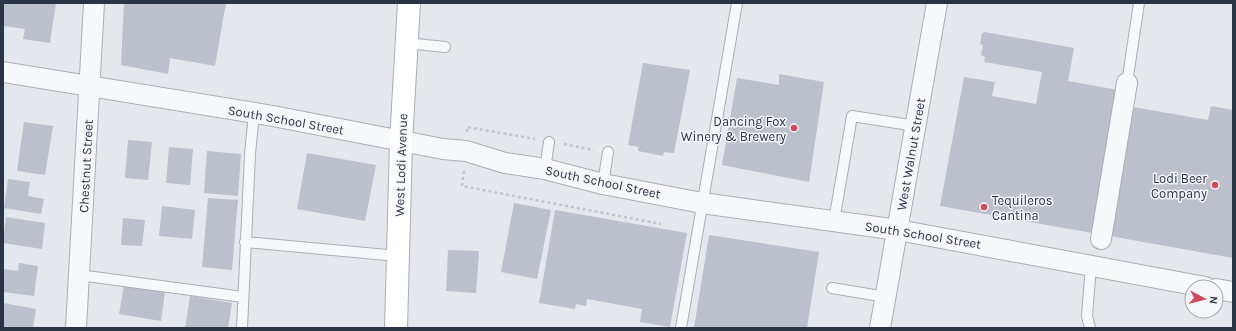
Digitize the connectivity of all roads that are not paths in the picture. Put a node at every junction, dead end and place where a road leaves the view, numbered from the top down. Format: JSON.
{"nodes":[{"id":1,"x":94,"y":3,"type":"edge"},
{"id":2,"x":411,"y":3,"type":"edge"},
{"id":3,"x":738,"y":3,"type":"edge"},
{"id":4,"x":937,"y":3,"type":"edge"},
{"id":5,"x":1139,"y":3,"type":"edge"},
{"id":6,"x":406,"y":43,"type":"junction"},
{"id":7,"x":445,"y":47,"type":"dead end"},
{"id":8,"x":3,"y":72,"type":"edge"},
{"id":9,"x":1126,"y":83,"type":"joint"},
{"id":10,"x":90,"y":86,"type":"junction"},
{"id":11,"x":254,"y":114,"type":"junction"},
{"id":12,"x":916,"y":126,"type":"junction"},
{"id":13,"x":401,"y":142,"type":"junction"},
{"id":14,"x":549,"y":142,"type":"road end"},
{"id":15,"x":608,"y":152,"type":"road end"},
{"id":16,"x":545,"y":169,"type":"junction"},
{"id":17,"x":603,"y":184,"type":"junction"},
{"id":18,"x":702,"y":203,"type":"junction"},
{"id":19,"x":834,"y":221,"type":"junction"},
{"id":20,"x":898,"y":230,"type":"junction"},
{"id":21,"x":1101,"y":239,"type":"dead end"},
{"id":22,"x":245,"y":242,"type":"junction"},
{"id":23,"x":398,"y":256,"type":"junction"},
{"id":24,"x":1091,"y":265,"type":"junction"},
{"id":25,"x":79,"y":274,"type":"junction"},
{"id":26,"x":1184,"y":283,"type":"edge"},
{"id":27,"x":832,"y":288,"type":"dead end"},
{"id":28,"x":243,"y":297,"type":"junction"},
{"id":29,"x":886,"y":297,"type":"junction"},
{"id":30,"x":76,"y":328,"type":"edge"},
{"id":31,"x":242,"y":328,"type":"edge"},
{"id":32,"x":396,"y":328,"type":"edge"},
{"id":33,"x":681,"y":328,"type":"edge"},
{"id":34,"x":880,"y":328,"type":"edge"},
{"id":35,"x":1090,"y":328,"type":"edge"}],
"edges":[{"from":1,"to":10,"type":"street","name":"Chestnut Street"},
{"from":2,"to":6,"type":"main road","name":"West Lodi Avenue"},
{"from":3,"to":18,"type":"lane"},
{"from":4,"to":12,"type":"street","name":"West Walnut Street"},
{"from":5,"to":9,"type":"lane"},
{"from":6,"to":7,"type":"lane"},
{"from":6,"to":13,"type":"main road","name":"West Lodi Avenue"},
{"from":8,"to":10,"type":"street","name":"South School Street"},
{"from":9,"to":21,"type":"street"},
{"from":10,"to":11,"type":"street","name":"South School Street"},
{"from":10,"to":25,"type":"street","name":"Chestnut Street"},
{"from":11,"to":13,"type":"street","name":"South School Street"},
{"from":11,"to":22,"type":"lane"},
{"from":12,"to":19,"type":"lane"},
{"from":12,"to":20,"type":"street","name":"West Walnut Street"},
{"from":13,"to":16,"type":"street","name":"South School Street"},
{"from":13,"to":23,"type":"main road","name":"West Lodi Avenue"},
{"from":14,"to":16,"type":"lane"},
{"from":15,"to":17,"type":"lane"},
{"from":16,"to":17,"type":"street","name":"South School Street"},
{"from":17,"to":18,"type":"street","name":"South School Street"},
{"from":18,"to":19,"type":"street","name":"South School Street"},
{"from":18,"to":33,"type":"lane"},
{"from":19,"to":20,"type":"street","name":"South School Street"},
{"from":20,"to":24,"type":"street","name":"South School Street"},
{"from":20,"to":29,"type":"street","name":"West Walnut Street"},
{"from":22,"to":23,"type":"lane"},
{"from":22,"to":28,"type":"lane"},
{"from":23,"to":32,"type":"main road","name":"West Lodi Avenue"},
{"from":24,"to":26,"type":"street","name":"South School Street"},
{"from":24,"to":35,"type":"lane"},
{"from":25,"to":28,"type":"lane"},
{"from":25,"to":30,"type":"street","name":"Chestnut Street"},
{"from":27,"to":29,"type":"lane"},
{"from":28,"to":31,"type":"lane"},
{"from":29,"to":34,"type":"street","name":"West Walnut Street"}]}
